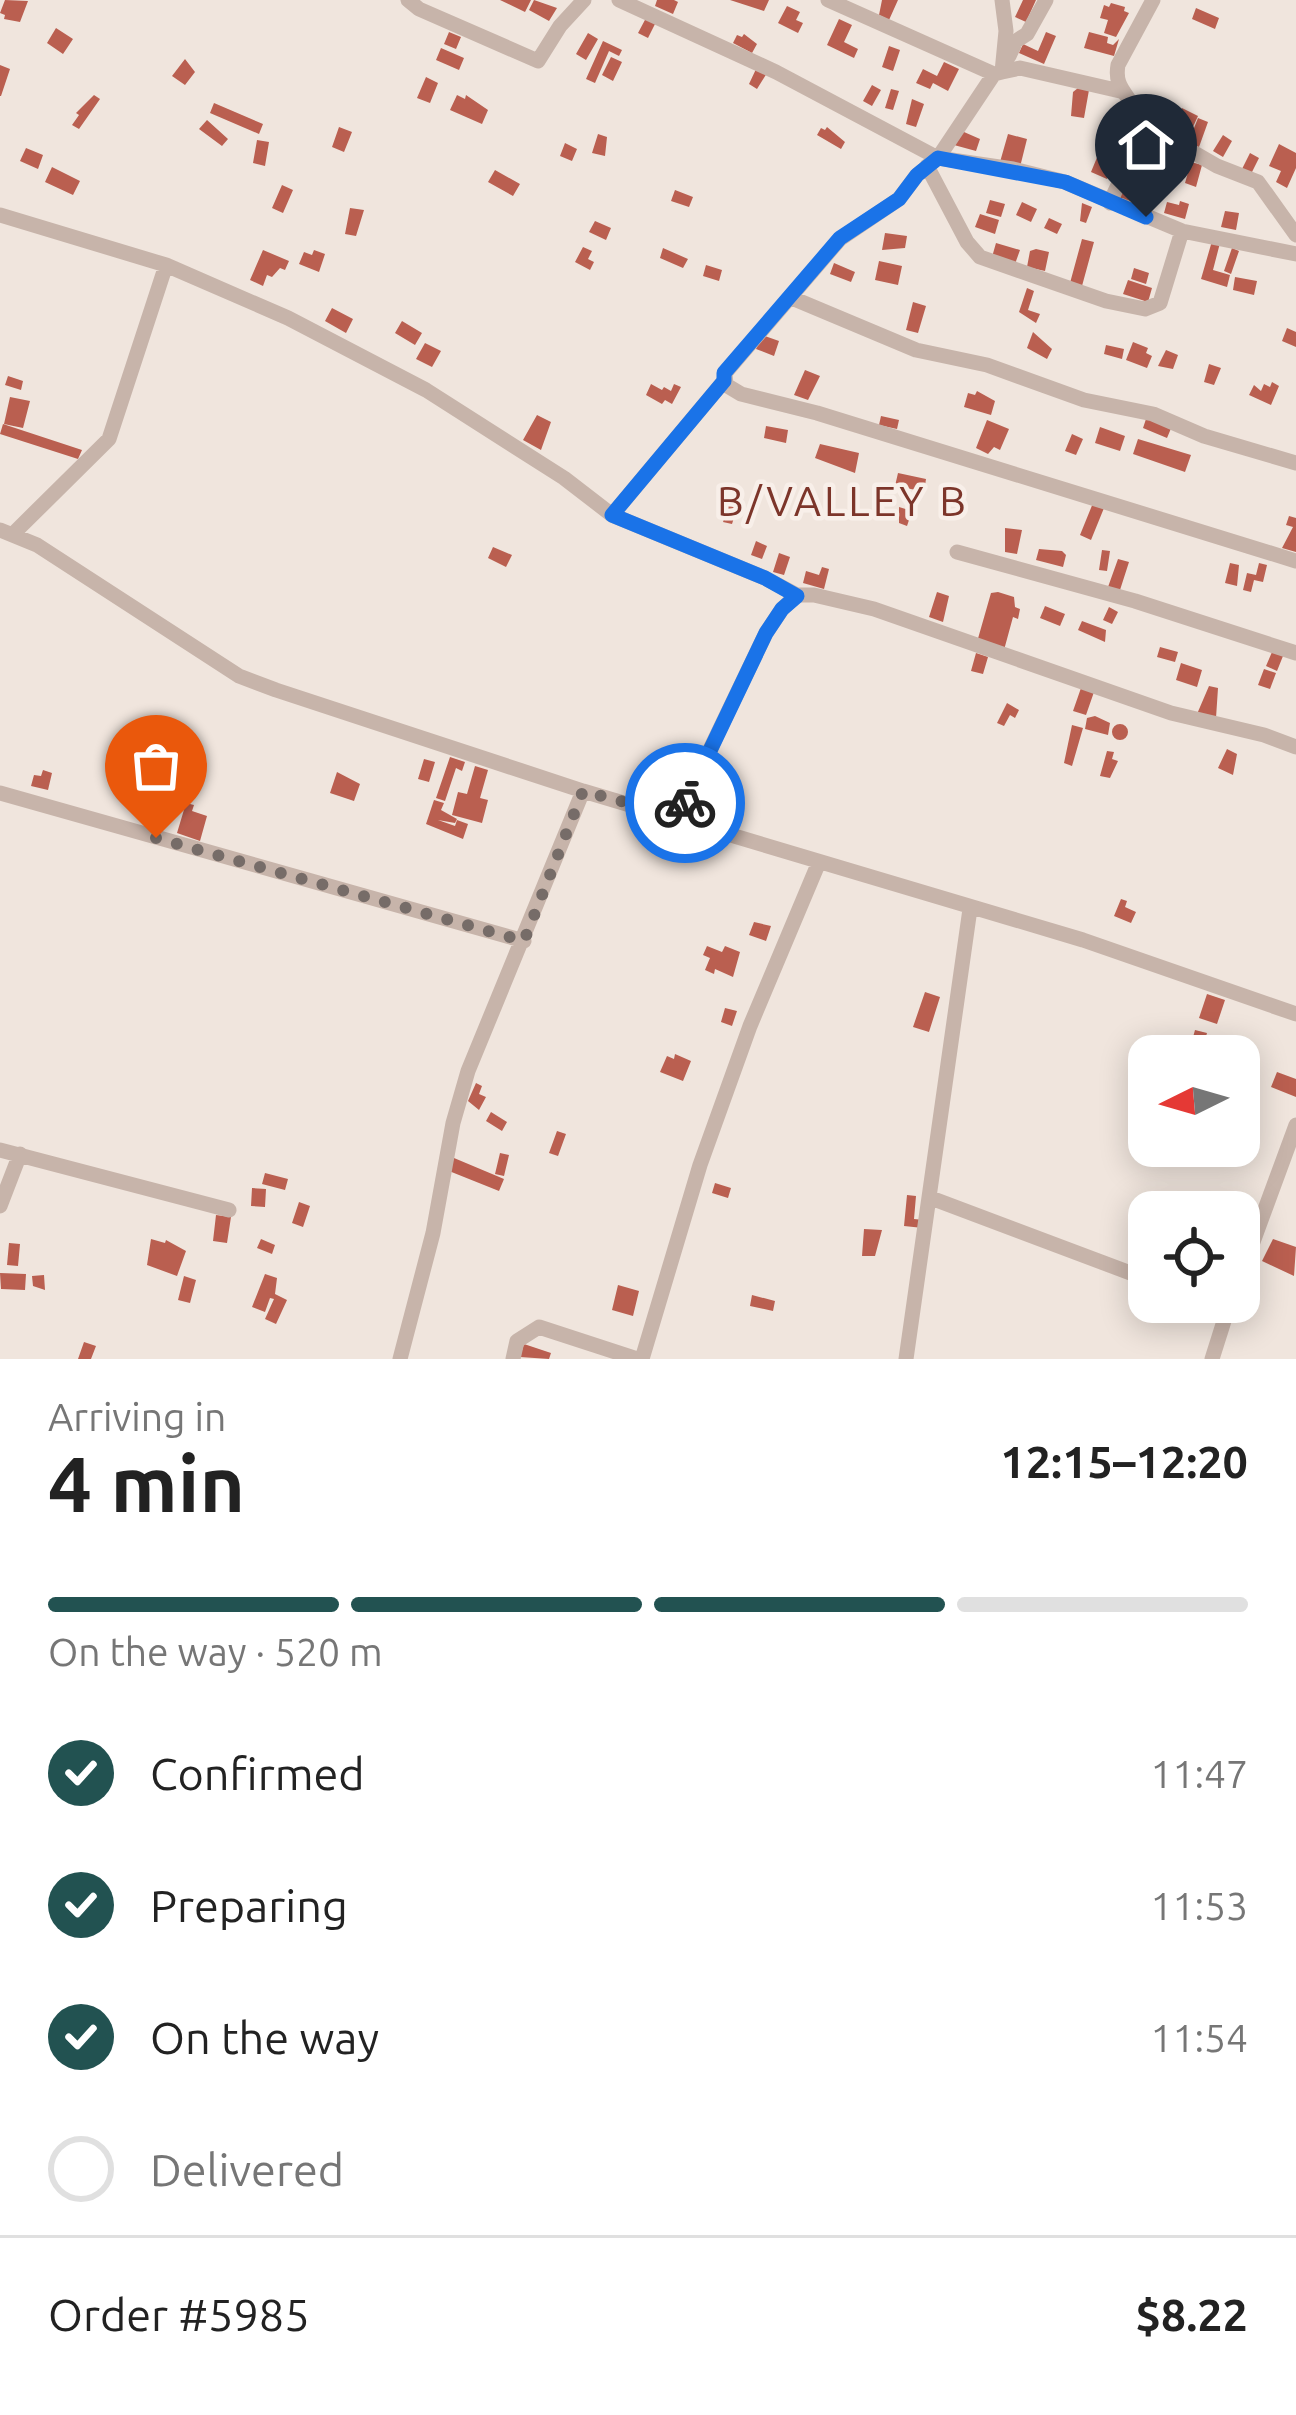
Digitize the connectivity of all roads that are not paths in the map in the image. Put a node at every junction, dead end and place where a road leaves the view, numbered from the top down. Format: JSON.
{"nodes":[{"id":1,"x":408,"y":0,"type":"edge"},
{"id":2,"x":584,"y":0,"type":"edge"},
{"id":3,"x":619,"y":0,"type":"edge"},
{"id":4,"x":828,"y":0,"type":"edge"},
{"id":5,"x":1002,"y":0,"type":"edge"},
{"id":6,"x":1046,"y":0,"type":"edge"},
{"id":7,"x":1154,"y":0,"type":"edge"},
{"id":8,"x":998,"y":73,"type":"junction"},
{"id":9,"x":1120,"y":91,"type":"junction"},
{"id":10,"x":1137,"y":130,"type":"junction"},
{"id":11,"x":932,"y":162,"type":"junction"},
{"id":12,"x":1110,"y":203,"type":"junction"},
{"id":13,"x":0,"y":215,"type":"edge"},
{"id":14,"x":1182,"y":231,"type":"junction"},
{"id":15,"x":1296,"y":235,"type":"edge"},
{"id":16,"x":1296,"y":254,"type":"edge"},
{"id":17,"x":166,"y":265,"type":"junction"},
{"id":18,"x":792,"y":298,"type":"junction"},
{"id":19,"x":724,"y":381,"type":"junction"},
{"id":20,"x":1296,"y":463,"type":"edge"},
{"id":21,"x":612,"y":515,"type":"junction"},
{"id":22,"x":7,"y":532,"type":"edge"},
{"id":23,"x":957,"y":552,"type":"dead end"},
{"id":24,"x":1296,"y":562,"type":"edge"},
{"id":25,"x":797,"y":596,"type":"junction"},
{"id":26,"x":1296,"y":653,"type":"edge"},
{"id":27,"x":1296,"y":747,"type":"edge"},
{"id":28,"x":583,"y":791,"type":"junction"},
{"id":29,"x":0,"y":794,"type":"edge"},
{"id":30,"x":678,"y":816,"type":"junction"},
{"id":31,"x":819,"y":862,"type":"junction"},
{"id":32,"x":970,"y":909,"type":"junction"},
{"id":33,"x":524,"y":941,"type":"junction"},
{"id":34,"x":1296,"y":1014,"type":"edge"},
{"id":35,"x":1296,"y":1125,"type":"edge"},
{"id":36,"x":0,"y":1150,"type":"edge"},
{"id":37,"x":20,"y":1154,"type":"junction"},
{"id":38,"x":931,"y":1198,"type":"junction"},
{"id":39,"x":0,"y":1206,"type":"edge"},
{"id":40,"x":229,"y":1210,"type":"dead end"},
{"id":41,"x":1260,"y":1230,"type":"edge"},
{"id":42,"x":1128,"y":1272,"type":"edge"},
{"id":43,"x":1223,"y":1323,"type":"edge"},
{"id":44,"x":400,"y":1359,"type":"edge"},
{"id":45,"x":513,"y":1359,"type":"edge"},
{"id":46,"x":639,"y":1359,"type":"edge"},
{"id":47,"x":906,"y":1359,"type":"edge"},
{"id":48,"x":1212,"y":1359,"type":"edge"}],
"edges":[{"from":1,"to":2,"type":"street"},
{"from":3,"to":11,"type":"street"},
{"from":4,"to":8,"type":"street"},
{"from":5,"to":8,"type":"street"},
{"from":6,"to":8,"type":"street"},
{"from":7,"to":9,"type":"street"},
{"from":8,"to":9,"type":"street"},
{"from":8,"to":11,"type":"street"},
{"from":9,"to":10,"type":"street"},
{"from":10,"to":12,"type":"street"},
{"from":10,"to":15,"type":"street"},
{"from":11,"to":12,"type":"street"},
{"from":11,"to":14,"type":"street"},
{"from":11,"to":18,"type":"street"},
{"from":12,"to":14,"type":"street"},
{"from":13,"to":17,"type":"street"},
{"from":14,"to":16,"type":"street"},
{"from":17,"to":21,"type":"street"},
{"from":17,"to":22,"type":"street"},
{"from":18,"to":19,"type":"street"},
{"from":18,"to":20,"type":"street"},
{"from":19,"to":21,"type":"street"},
{"from":19,"to":24,"type":"street"},
{"from":21,"to":25,"type":"street"},
{"from":22,"to":28,"type":"street"},
{"from":23,"to":26,"type":"street"},
{"from":25,"to":27,"type":"street"},
{"from":25,"to":30,"type":"street"},
{"from":28,"to":30,"type":"street"},
{"from":28,"to":33,"type":"street"},
{"from":29,"to":33,"type":"street"},
{"from":30,"to":31,"type":"street"},
{"from":31,"to":32,"type":"street"},
{"from":31,"to":46,"type":"street"},
{"from":32,"to":34,"type":"street"},
{"from":32,"to":38,"type":"street"},
{"from":33,"to":44,"type":"street"},
{"from":35,"to":41,"type":"street"},
{"from":36,"to":37,"type":"street"},
{"from":37,"to":39,"type":"street"},
{"from":37,"to":40,"type":"street"},
{"from":38,"to":42,"type":"street"},
{"from":38,"to":47,"type":"street"},
{"from":43,"to":48,"type":"street"},
{"from":45,"to":46,"type":"street"}]}
